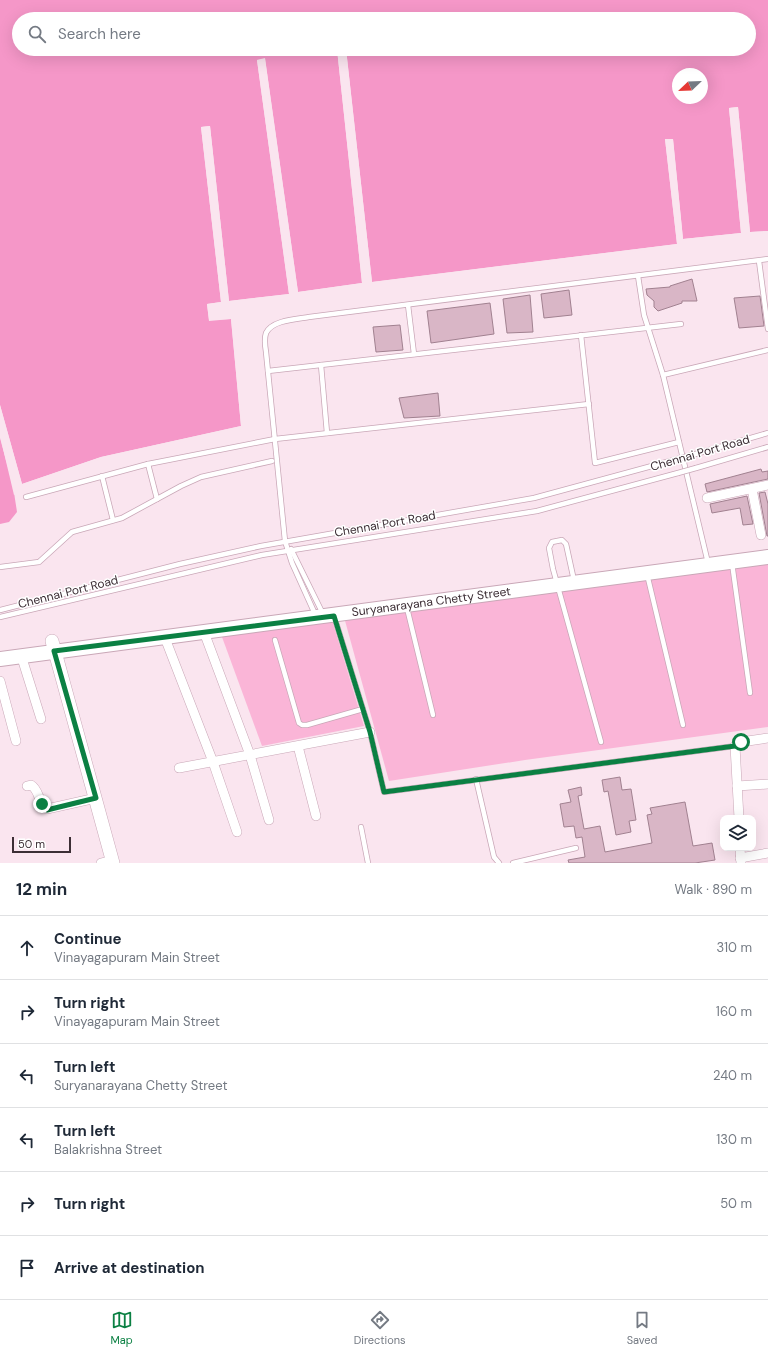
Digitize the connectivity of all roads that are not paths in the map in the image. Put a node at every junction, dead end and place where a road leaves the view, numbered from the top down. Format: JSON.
{"nodes":[{"id":1,"x":768,"y":260,"type":"edge"},
{"id":2,"x":759,"y":261,"type":"junction"},
{"id":3,"x":638,"y":276,"type":"junction"},
{"id":4,"x":408,"y":305,"type":"junction"},
{"id":5,"x":681,"y":324,"type":"dead end"},
{"id":6,"x":648,"y":328,"type":"junction"},
{"id":7,"x":768,"y":329,"type":"edge"},
{"id":8,"x":581,"y":335,"type":"junction"},
{"id":9,"x":768,"y":350,"type":"edge"},
{"id":10,"x":414,"y":354,"type":"junction"},
{"id":11,"x":321,"y":365,"type":"junction"},
{"id":12,"x":268,"y":371,"type":"junction"},
{"id":13,"x":663,"y":375,"type":"junction"},
{"id":14,"x":589,"y":404,"type":"junction"},
{"id":15,"x":327,"y":433,"type":"junction"},
{"id":16,"x":768,"y":433,"type":"edge"},
{"id":17,"x":275,"y":439,"type":"junction"},
{"id":18,"x":680,"y":442,"type":"junction"},
{"id":19,"x":768,"y":447,"type":"edge"},
{"id":20,"x":272,"y":461,"type":"dead end"},
{"id":21,"x":148,"y":464,"type":"junction"},
{"id":22,"x":102,"y":476,"type":"junction"},
{"id":23,"x":768,"y":485,"type":"edge"},
{"id":24,"x":752,"y":489,"type":"junction"},
{"id":25,"x":26,"y":497,"type":"dead end"},
{"id":26,"x":707,"y":498,"type":"dead end"},
{"id":27,"x":158,"y":499,"type":"junction"},
{"id":28,"x":113,"y":520,"type":"junction"},
{"id":29,"x":761,"y":535,"type":"dead end"},
{"id":30,"x":285,"y":541,"type":"junction"},
{"id":31,"x":768,"y":549,"type":"edge"},
{"id":32,"x":290,"y":550,"type":"junction"},
{"id":33,"x":768,"y":556,"type":"edge"},
{"id":34,"x":708,"y":561,"type":"junction"},
{"id":35,"x":732,"y":561,"type":"junction"},
{"id":36,"x":0,"y":567,"type":"edge"},
{"id":37,"x":647,"y":572,"type":"junction"},
{"id":38,"x":573,"y":576,"type":"junction"},
{"id":39,"x":556,"y":581,"type":"junction"},
{"id":40,"x":406,"y":604,"type":"junction"},
{"id":41,"x":0,"y":610,"type":"edge"},
{"id":42,"x":322,"y":614,"type":"junction"},
{"id":43,"x":0,"y":617,"type":"edge"},
{"id":44,"x":204,"y":632,"type":"junction"},
{"id":45,"x":165,"y":638,"type":"junction"},
{"id":46,"x":275,"y":640,"type":"dead end"},
{"id":47,"x":53,"y":646,"type":"junction"},
{"id":48,"x":0,"y":649,"type":"edge"},
{"id":49,"x":21,"y":655,"type":"junction"},
{"id":50,"x":0,"y":659,"type":"edge"},
{"id":51,"x":0,"y":681,"type":"edge"},
{"id":52,"x":750,"y":693,"type":"dead end"},
{"id":53,"x":363,"y":709,"type":"junction"},
{"id":54,"x":433,"y":715,"type":"dead end"},
{"id":55,"x":41,"y":719,"type":"dead end"},
{"id":56,"x":683,"y":725,"type":"dead end"},
{"id":57,"x":370,"y":732,"type":"junction"},
{"id":58,"x":768,"y":738,"type":"edge"},
{"id":59,"x":16,"y":741,"type":"dead end"},
{"id":60,"x":601,"y":742,"type":"dead end"},
{"id":61,"x":298,"y":746,"type":"junction"},
{"id":62,"x":735,"y":746,"type":"junction"},
{"id":63,"x":250,"y":755,"type":"junction"},
{"id":64,"x":213,"y":762,"type":"junction"},
{"id":65,"x":179,"y":768,"type":"dead end"},
{"id":66,"x":476,"y":780,"type":"junction"},
{"id":67,"x":768,"y":784,"type":"edge"},
{"id":68,"x":27,"y":786,"type":"dead end"},
{"id":69,"x":737,"y":786,"type":"junction"},
{"id":70,"x":96,"y":798,"type":"junction"},
{"id":71,"x":739,"y":815,"type":"edge"},
{"id":72,"x":316,"y":816,"type":"dead end"},
{"id":73,"x":269,"y":820,"type":"dead end"},
{"id":74,"x":361,"y":827,"type":"dead end"},
{"id":75,"x":236,"y":832,"type":"dead end"},
{"id":76,"x":576,"y":848,"type":"dead end"},
{"id":77,"x":740,"y":851,"type":"edge"},
{"id":78,"x":768,"y":853,"type":"edge"},
{"id":79,"x":741,"y":861,"type":"edge"},
{"id":80,"x":109,"y":862,"type":"edge"},
{"id":81,"x":368,"y":863,"type":"edge"},
{"id":82,"x":499,"y":863,"type":"edge"},
{"id":83,"x":513,"y":863,"type":"edge"}],
"edges":[{"from":1,"to":2,"type":"lane"},
{"from":2,"to":3,"type":"lane"},
{"from":2,"to":7,"type":"lane"},
{"from":3,"to":4,"type":"lane"},
{"from":3,"to":6,"type":"lane"},
{"from":4,"to":10,"type":"lane"},
{"from":4,"to":12,"type":"lane"},
{"from":5,"to":6,"type":"lane"},
{"from":6,"to":8,"type":"lane"},
{"from":6,"to":13,"type":"lane"},
{"from":8,"to":10,"type":"lane"},
{"from":8,"to":14,"type":"lane"},
{"from":9,"to":13,"type":"lane"},
{"from":10,"to":11,"type":"lane"},
{"from":11,"to":12,"type":"lane"},
{"from":11,"to":15,"type":"lane"},
{"from":12,"to":17,"type":"lane"},
{"from":13,"to":18,"type":"lane"},
{"from":14,"to":15,"type":"lane"},
{"from":14,"to":18,"type":"lane"},
{"from":15,"to":17,"type":"lane"},
{"from":16,"to":30,"type":"lane","name":"Chennai Port Road","bridge":true},
{"from":17,"to":21,"type":"lane"},
{"from":17,"to":30,"type":"lane"},
{"from":18,"to":34,"type":"lane"},
{"from":19,"to":32,"type":"lane","name":"Chennai Port Road","bridge":true},
{"from":20,"to":27,"type":"lane"},
{"from":21,"to":22,"type":"lane"},
{"from":21,"to":27,"type":"lane"},
{"from":22,"to":25,"type":"lane"},
{"from":22,"to":28,"type":"lane"},
{"from":23,"to":24,"type":"street"},
{"from":24,"to":26,"type":"street"},
{"from":24,"to":29,"type":"street"},
{"from":27,"to":28,"type":"lane"},
{"from":28,"to":36,"type":"lane"},
{"from":30,"to":32,"type":"lane"},
{"from":30,"to":41,"type":"lane","name":"Chennai Port Road"},
{"from":31,"to":34,"type":"main road","name":"Suryanarayana Chetty Street"},
{"from":32,"to":42,"type":"lane"},
{"from":32,"to":42,"type":"lane"},
{"from":32,"to":43,"type":"lane","name":"Chennai Port Road"},
{"from":33,"to":35,"type":"main road","name":"Suryanarayana Chetty Street"},
{"from":34,"to":35,"type":"main road","name":"Suryanarayana Chetty Street"},
{"from":34,"to":37,"type":"main road","name":"Suryanarayana Chetty Street"},
{"from":34,"to":38,"type":"main road","name":"Suryanarayana Chetty Street"},
{"from":35,"to":52,"type":"lane"},
{"from":37,"to":39,"type":"main road","name":"Suryanarayana Chetty Street"},
{"from":37,"to":56,"type":"lane"},
{"from":38,"to":39,"type":"main road","name":"Suryanarayana Chetty Street"},
{"from":38,"to":39,"type":"lane"},
{"from":39,"to":40,"type":"main road","name":"Suryanarayana Chetty Street"},
{"from":39,"to":42,"type":"main road","name":"Suryanarayana Chetty Street"},
{"from":39,"to":60,"type":"lane"},
{"from":40,"to":42,"type":"main road","name":"Suryanarayana Chetty Street"},
{"from":40,"to":54,"type":"lane"},
{"from":42,"to":44,"type":"main road","name":"Suryanarayana Chetty Street"},
{"from":42,"to":47,"type":"main road","name":"Suryanarayana Chetty Street"},
{"from":42,"to":53,"type":"lane"},
{"from":44,"to":45,"type":"main road","name":"Suryanarayana Chetty Street"},
{"from":44,"to":63,"type":"street"},
{"from":45,"to":47,"type":"main road","name":"Suryanarayana Chetty Street"},
{"from":45,"to":64,"type":"street"},
{"from":46,"to":53,"type":"lane"},
{"from":47,"to":48,"type":"main road","name":"Suryanarayana Chetty Street"},
{"from":47,"to":49,"type":"main road","name":"Suryanarayana Chetty Street"},
{"from":47,"to":70,"type":"street"},
{"from":49,"to":50,"type":"main road","name":"Suryanarayana Chetty Street"},
{"from":49,"to":55,"type":"street"},
{"from":51,"to":59,"type":"street"},
{"from":53,"to":57,"type":"lane"},
{"from":57,"to":61,"type":"street"},
{"from":57,"to":66,"type":"lane"},
{"from":58,"to":62,"type":"street"},
{"from":61,"to":63,"type":"street"},
{"from":61,"to":72,"type":"street"},
{"from":62,"to":66,"type":"lane"},
{"from":62,"to":69,"type":"street"},
{"from":63,"to":64,"type":"street"},
{"from":63,"to":73,"type":"street"},
{"from":64,"to":65,"type":"street"},
{"from":64,"to":75,"type":"street"},
{"from":66,"to":82,"type":"lane"},
{"from":67,"to":69,"type":"street"},
{"from":68,"to":70,"type":"street"},
{"from":69,"to":71,"type":"street"},
{"from":70,"to":80,"type":"street"},
{"from":74,"to":81,"type":"lane"},
{"from":76,"to":83,"type":"lane"},
{"from":77,"to":79,"type":"street"},
{"from":78,"to":79,"type":"street"}]}
